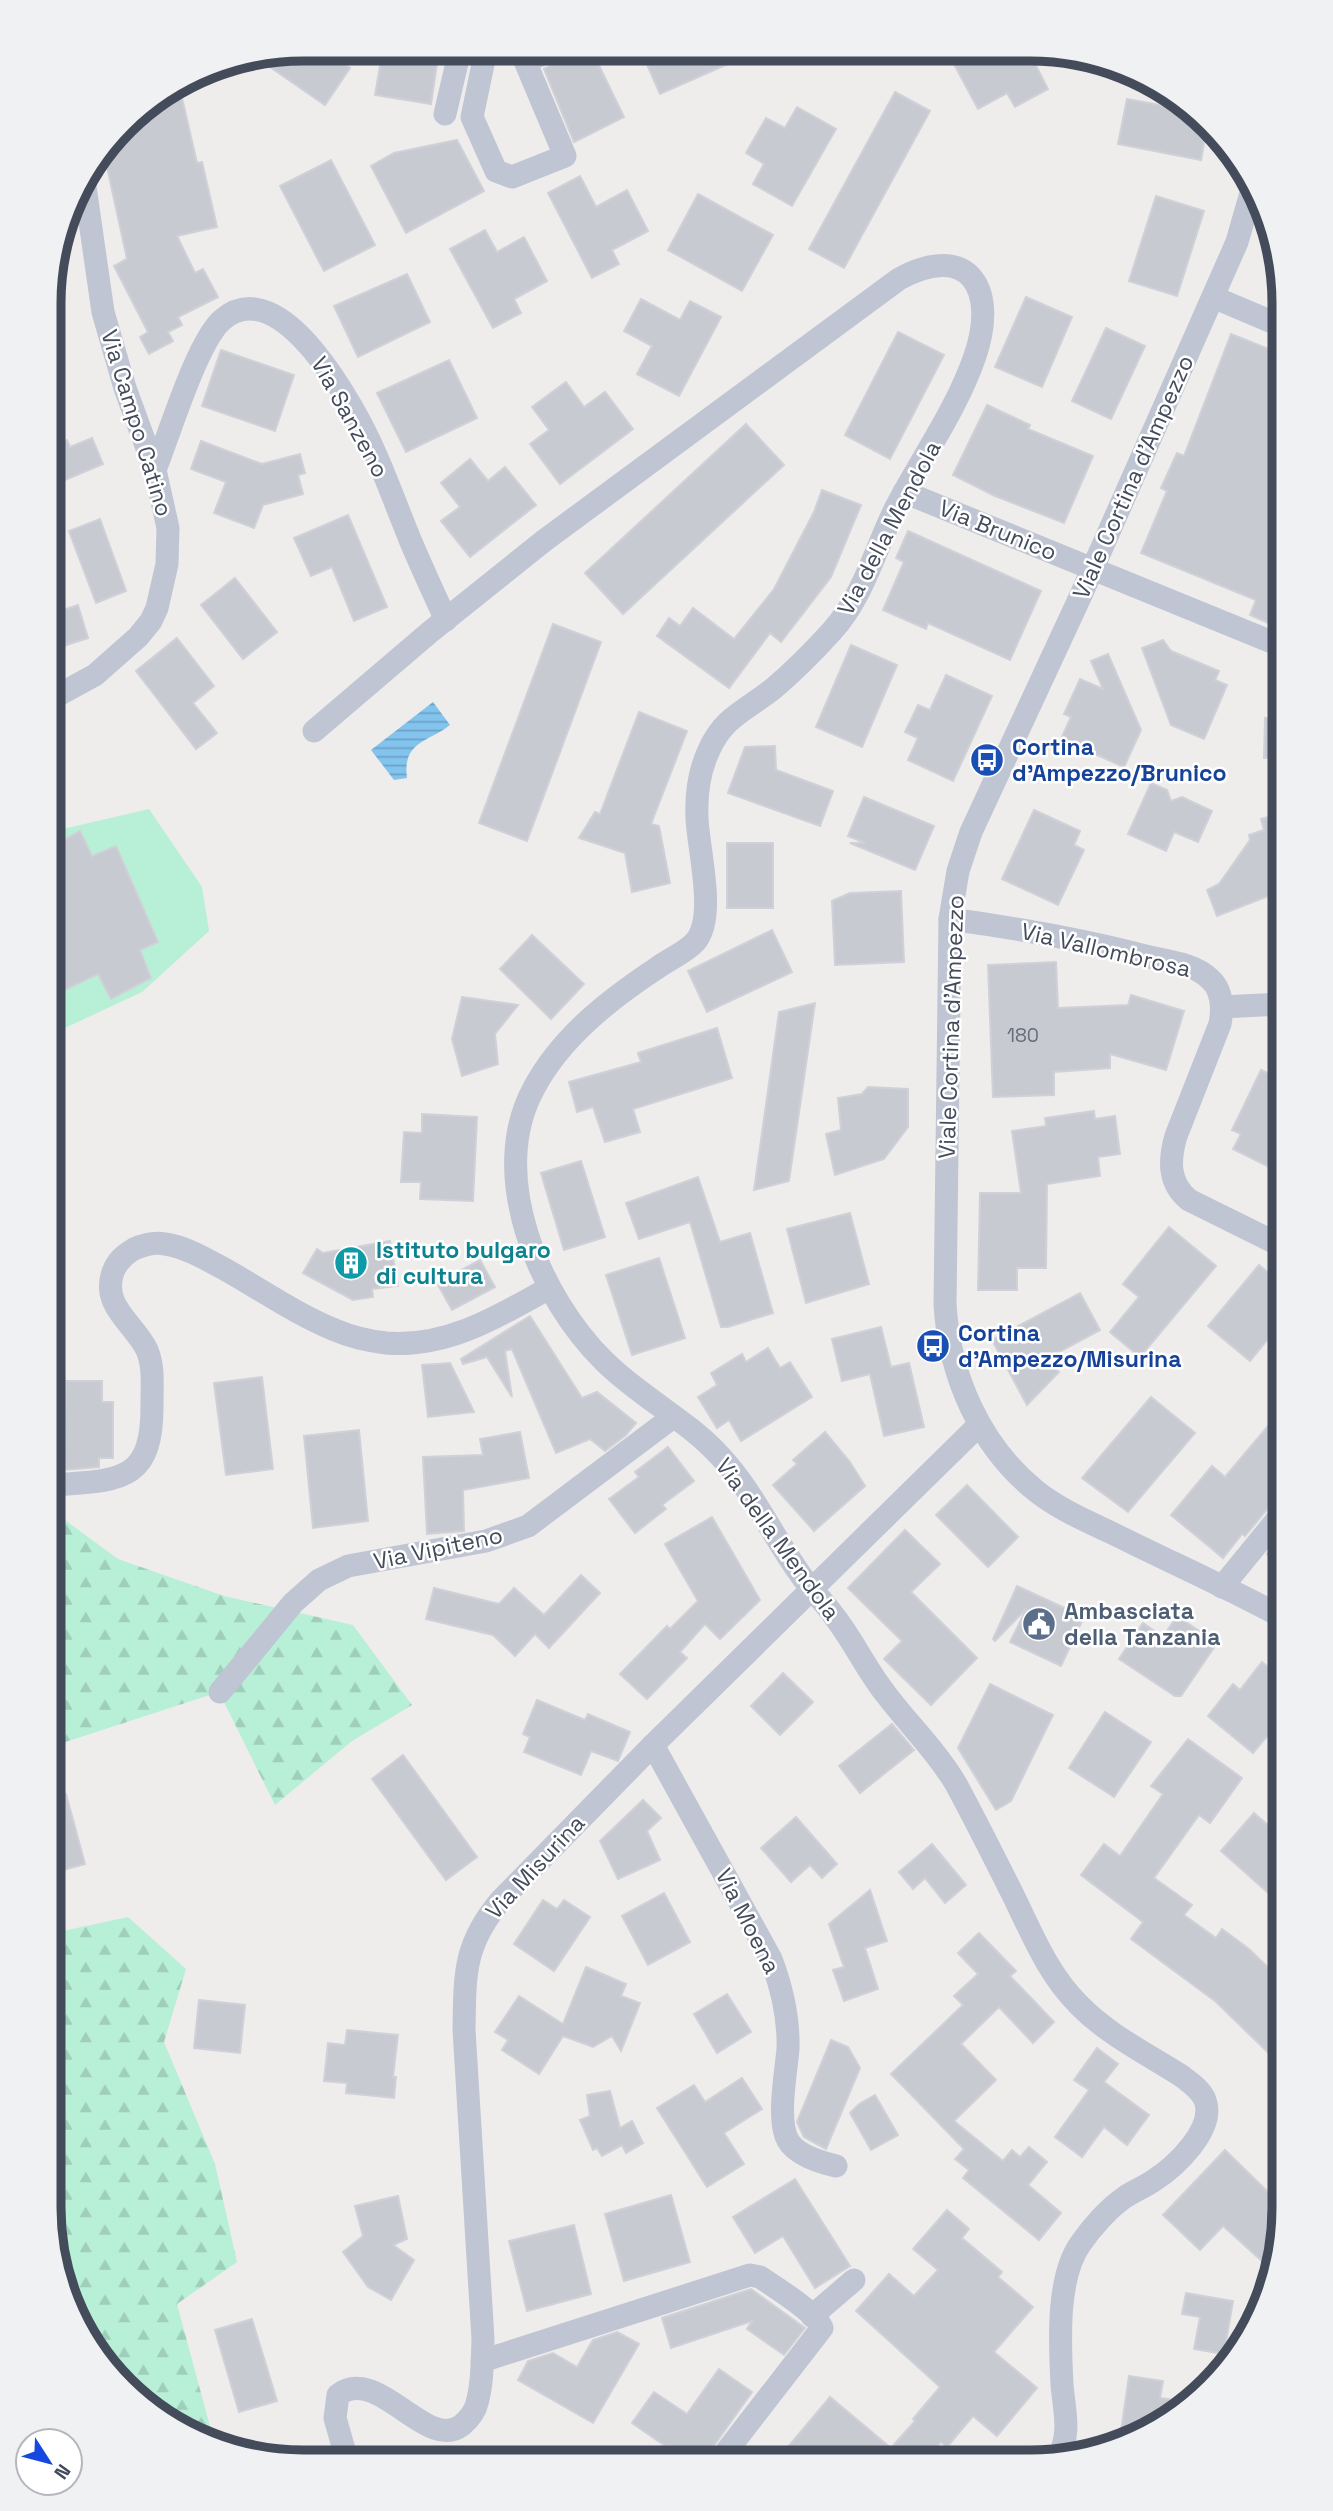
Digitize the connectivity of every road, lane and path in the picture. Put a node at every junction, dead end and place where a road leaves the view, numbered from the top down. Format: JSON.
{"nodes":[{"id":1,"x":457,"y":61,"type":"edge"},
{"id":2,"x":484,"y":61,"type":"edge"},
{"id":3,"x":525,"y":61,"type":"edge"},
{"id":4,"x":445,"y":114,"type":"dead end"},
{"id":5,"x":87,"y":197,"type":"edge"},
{"id":6,"x":1249,"y":201,"type":"edge"},
{"id":7,"x":1213,"y":297,"type":"junction"},
{"id":8,"x":1272,"y":322,"type":"edge"},
{"id":9,"x":155,"y":470,"type":"junction"},
{"id":10,"x":904,"y":492,"type":"junction"},
{"id":11,"x":1093,"y":569,"type":"junction"},
{"id":12,"x":446,"y":620,"type":"junction"},
{"id":13,"x":1272,"y":642,"type":"edge"},
{"id":14,"x":61,"y":694,"type":"edge"},
{"id":15,"x":314,"y":731,"type":"dead end"},
{"id":16,"x":950,"y":919,"type":"junction"},
{"id":17,"x":1272,"y":1005,"type":"edge"},
{"id":18,"x":1222,"y":1007,"type":"junction"},
{"id":19,"x":1272,"y":1241,"type":"edge"},
{"id":20,"x":550,"y":1288,"type":"junction"},
{"id":21,"x":673,"y":1417,"type":"junction"},
{"id":22,"x":979,"y":1424,"type":"junction"},
{"id":23,"x":61,"y":1484,"type":"edge"},
{"id":24,"x":1271,"y":1526,"type":"edge"},
{"id":25,"x":1222,"y":1587,"type":"junction"},
{"id":26,"x":811,"y":1589,"type":"junction"},
{"id":27,"x":1271,"y":1612,"type":"edge"},
{"id":28,"x":220,"y":1692,"type":"dead end"},
{"id":29,"x":653,"y":1745,"type":"junction"},
{"id":30,"x":836,"y":2166,"type":"dead end"},
{"id":31,"x":854,"y":2280,"type":"dead end"},
{"id":32,"x":812,"y":2316,"type":"junction"},
{"id":33,"x":482,"y":2361,"type":"junction"},
{"id":34,"x":1062,"y":2447,"type":"edge"},
{"id":35,"x":344,"y":2450,"type":"edge"},
{"id":36,"x":728,"y":2450,"type":"edge"}],
"edges":[{"from":1,"to":4,"type":"street"},
{"from":2,"to":3,"type":"street"},
{"from":5,"to":9,"type":"street","name":"Via Campo Catino"},
{"from":6,"to":7,"type":"street","name":"Viale Cortina d'Ampezzo"},
{"from":7,"to":8,"type":"street"},
{"from":7,"to":11,"type":"street","name":"Viale Cortina d'Ampezzo"},
{"from":9,"to":12,"type":"street","name":"Via Sanzeno"},
{"from":9,"to":14,"type":"street","name":"Via Campo Catino"},
{"from":10,"to":11,"type":"street","name":"Via Brunico"},
{"from":10,"to":12,"type":"street","name":"Via della Mendola"},
{"from":10,"to":20,"type":"street","name":"Via della Mendola"},
{"from":11,"to":13,"type":"street","name":"Via Brunico"},
{"from":11,"to":16,"type":"street","name":"Viale Cortina d'Ampezzo"},
{"from":12,"to":15,"type":"street","name":"Via della Mendola"},
{"from":16,"to":18,"type":"street","name":"Via Vallombrosa"},
{"from":16,"to":22,"type":"street","name":"Viale Cortina d'Ampezzo"},
{"from":17,"to":18,"type":"street"},
{"from":18,"to":19,"type":"street"},
{"from":20,"to":21,"type":"street","name":"Via della Mendola"},
{"from":20,"to":23,"type":"street"},
{"from":21,"to":26,"type":"street","name":"Via della Mendola"},
{"from":21,"to":28,"type":"street","name":"Via Vipiteno"},
{"from":22,"to":25,"type":"street","name":"Viale Cortina d'Ampezzo"},
{"from":22,"to":26,"type":"street","name":"Via Misurina"},
{"from":24,"to":25,"type":"street"},
{"from":25,"to":27,"type":"street","name":"Viale Cortina d'Ampezzo"},
{"from":26,"to":29,"type":"street","name":"Via Misurina"},
{"from":26,"to":34,"type":"street","name":"Via della Mendola"},
{"from":29,"to":30,"type":"street","name":"Via Moena"},
{"from":29,"to":33,"type":"street","name":"Via Misurina"},
{"from":31,"to":32,"type":"street"},
{"from":32,"to":33,"type":"street"},
{"from":32,"to":36,"type":"street"},
{"from":33,"to":35,"type":"street","name":"Via Misurina"}]}
